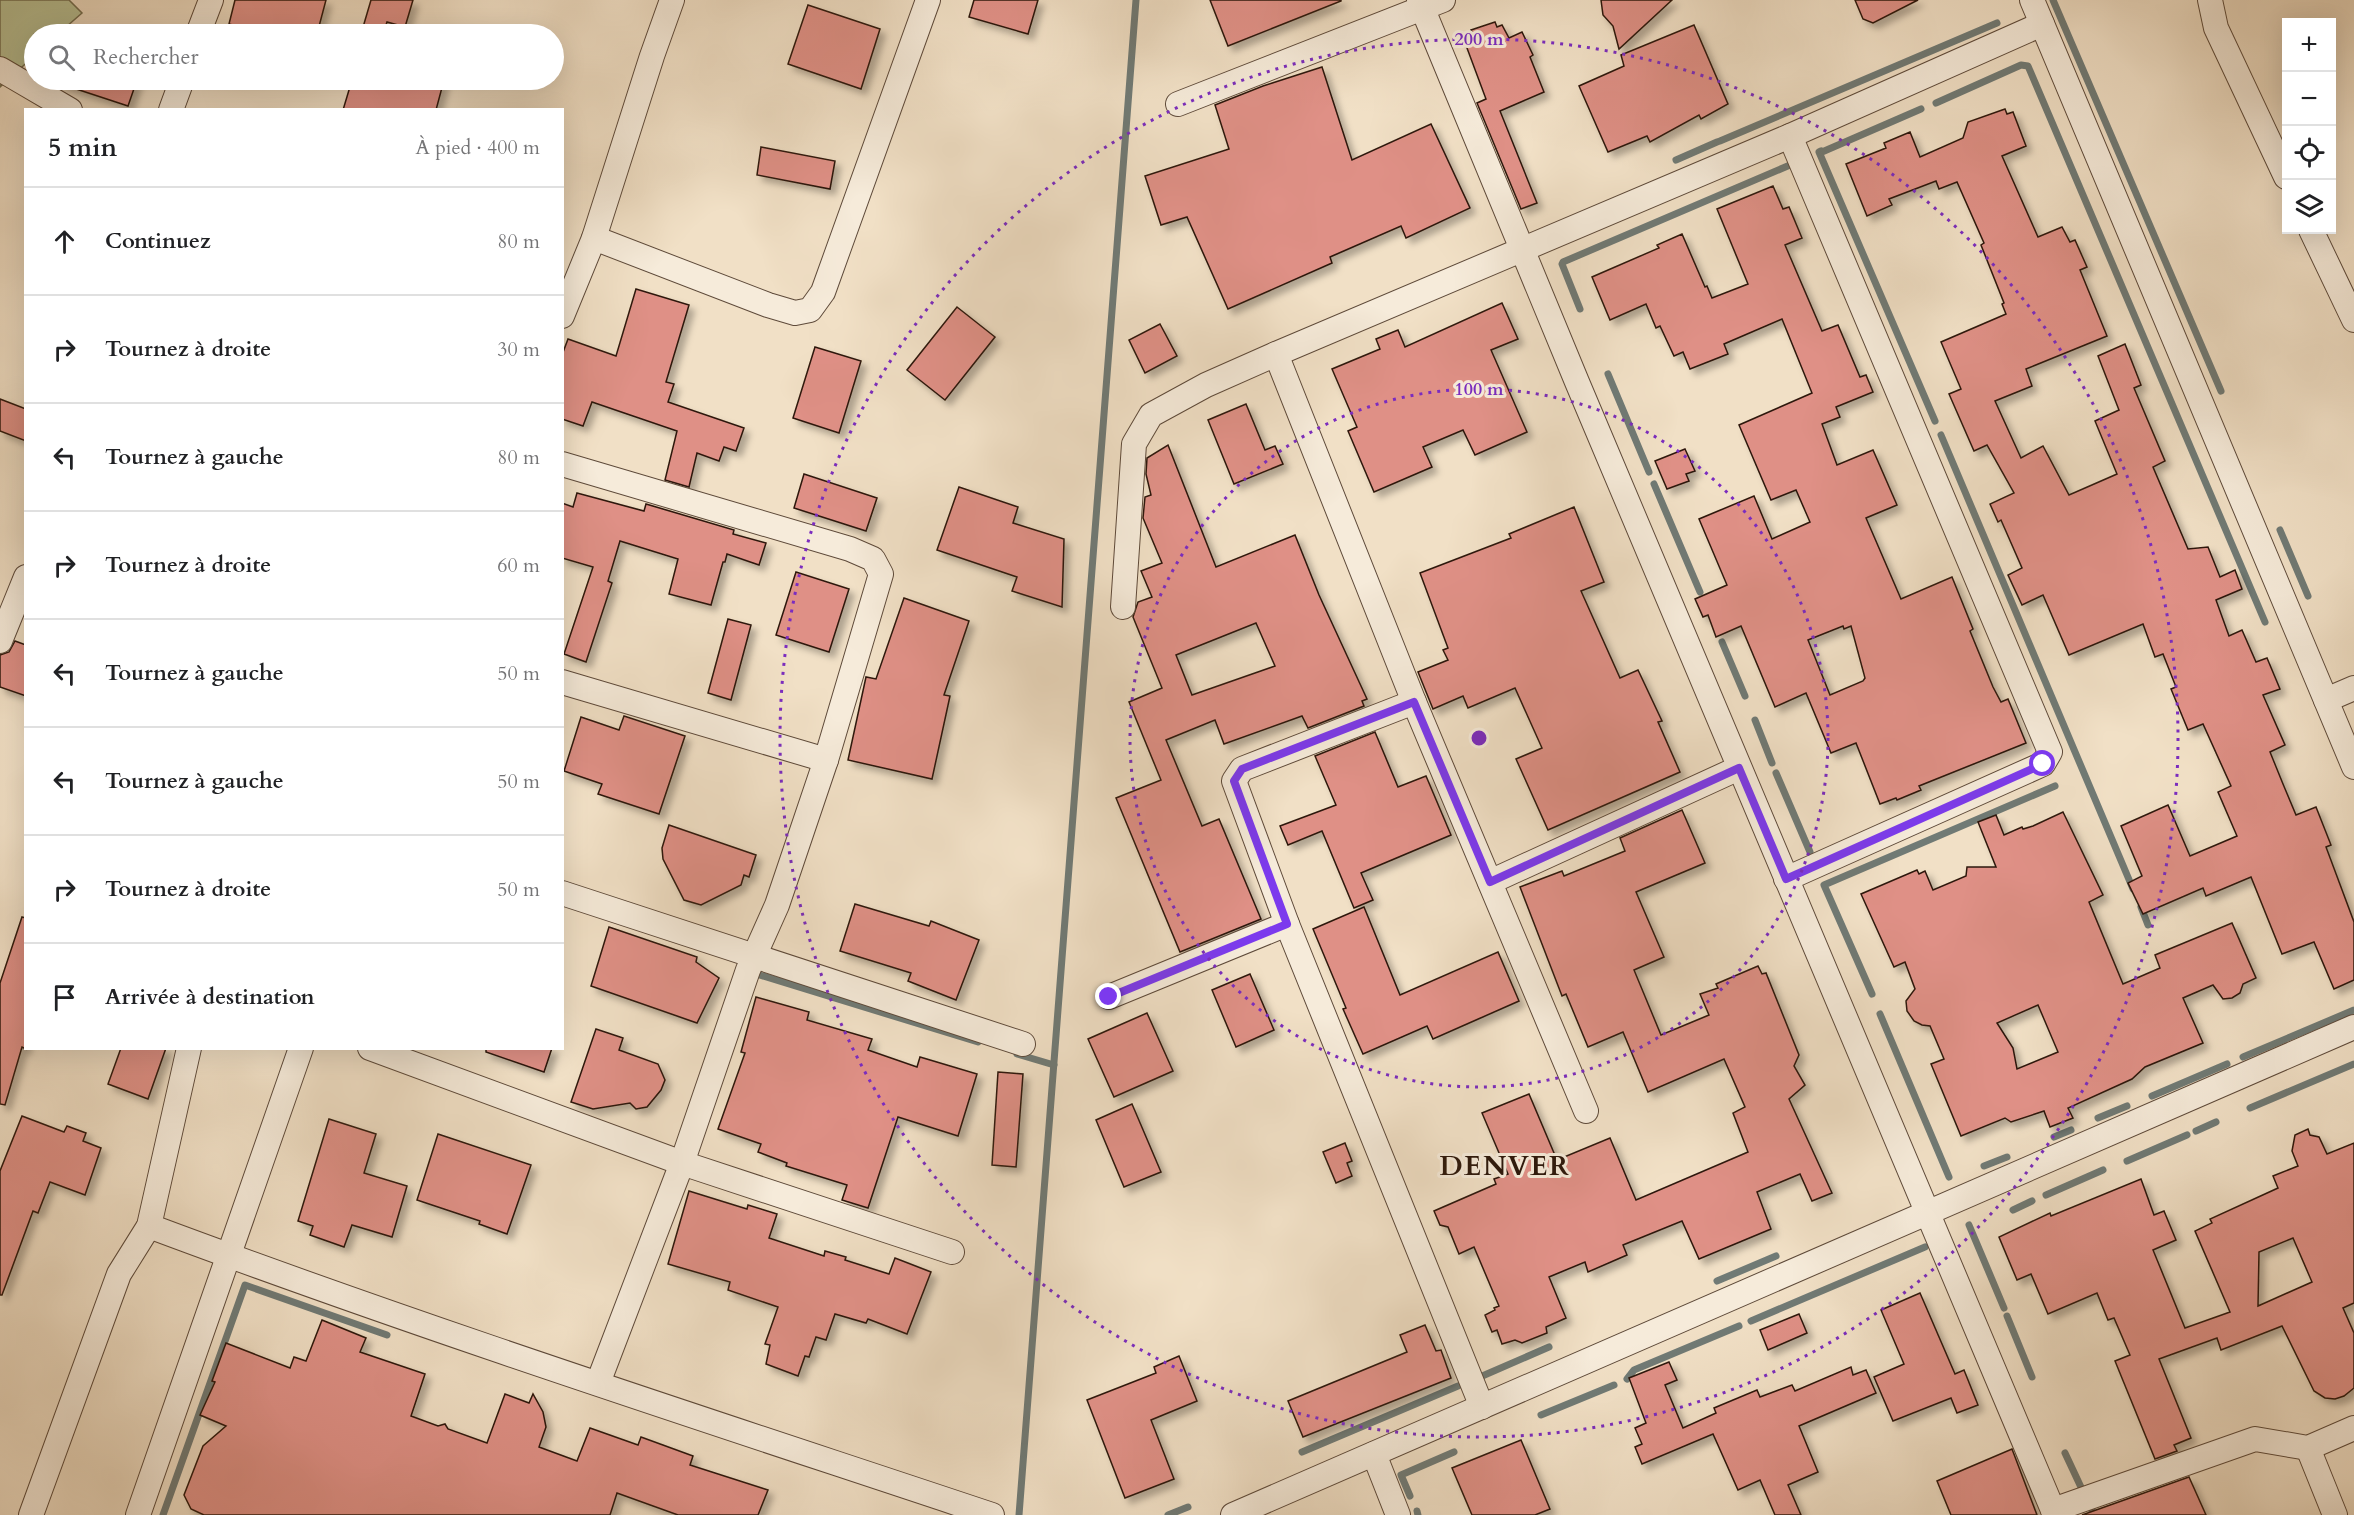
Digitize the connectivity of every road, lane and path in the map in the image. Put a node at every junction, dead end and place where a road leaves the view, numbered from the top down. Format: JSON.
{"nodes":[{"id":1,"x":211,"y":0,"type":"edge"},
{"id":2,"x":672,"y":0,"type":"edge"},
{"id":3,"x":928,"y":0,"type":"edge"},
{"id":4,"x":2032,"y":0,"type":"edge"},
{"id":5,"x":2210,"y":0,"type":"edge"},
{"id":6,"x":1428,"y":3,"type":"edge"},
{"id":7,"x":202,"y":24,"type":"edge"},
{"id":8,"x":2042,"y":24,"type":"junction"},
{"id":9,"x":0,"y":69,"type":"edge"},
{"id":10,"x":24,"y":83,"type":"edge"},
{"id":11,"x":36,"y":90,"type":"edge"},
{"id":12,"x":178,"y":90,"type":"edge"},
{"id":13,"x":1178,"y":104,"type":"dead end"},
{"id":14,"x":67,"y":108,"type":"edge"},
{"id":15,"x":172,"y":108,"type":"edge"},
{"id":16,"x":1790,"y":136,"type":"junction"},
{"id":17,"x":2282,"y":168,"type":"edge"},
{"id":18,"x":2313,"y":234,"type":"edge"},
{"id":19,"x":594,"y":238,"type":"junction"},
{"id":20,"x":1524,"y":250,"type":"junction"},
{"id":21,"x":564,"y":311,"type":"edge"},
{"id":22,"x":2354,"y":320,"type":"edge"},
{"id":23,"x":1276,"y":354,"type":"junction"},
{"id":24,"x":564,"y":465,"type":"edge"},
{"id":25,"x":17,"y":592,"type":"edge"},
{"id":26,"x":1123,"y":607,"type":"dead end"},
{"id":27,"x":0,"y":641,"type":"edge"},
{"id":28,"x":564,"y":683,"type":"edge"},
{"id":29,"x":2354,"y":688,"type":"edge"},
{"id":30,"x":2326,"y":700,"type":"junction"},
{"id":31,"x":1414,"y":702,"type":"junction"},
{"id":32,"x":826,"y":760,"type":"junction"},
{"id":33,"x":2354,"y":767,"type":"edge"},
{"id":34,"x":1739,"y":768,"type":"junction"},
{"id":35,"x":1786,"y":879,"type":"junction"},
{"id":36,"x":1490,"y":882,"type":"junction"},
{"id":37,"x":564,"y":894,"type":"edge"},
{"id":38,"x":1287,"y":924,"type":"junction"},
{"id":39,"x":754,"y":955,"type":"junction"},
{"id":40,"x":1109,"y":997,"type":"dead end"},
{"id":41,"x":2354,"y":1027,"type":"edge"},
{"id":42,"x":1023,"y":1044,"type":"dead end"},
{"id":43,"x":189,"y":1050,"type":"edge"},
{"id":44,"x":300,"y":1050,"type":"edge"},
{"id":45,"x":375,"y":1050,"type":"edge"},
{"id":46,"x":1586,"y":1111,"type":"dead end"},
{"id":47,"x":682,"y":1163,"type":"junction"},
{"id":48,"x":1927,"y":1213,"type":"junction"},
{"id":49,"x":149,"y":1226,"type":"junction"},
{"id":50,"x":952,"y":1252,"type":"dead end"},
{"id":51,"x":230,"y":1256,"type":"junction"},
{"id":52,"x":598,"y":1383,"type":"junction"},
{"id":53,"x":1482,"y":1407,"type":"junction"},
{"id":54,"x":2354,"y":1428,"type":"edge"},
{"id":55,"x":2308,"y":1448,"type":"junction"},
{"id":56,"x":1374,"y":1454,"type":"junction"},
{"id":57,"x":2054,"y":1513,"type":"edge"},
{"id":58,"x":31,"y":1515,"type":"edge"},
{"id":59,"x":138,"y":1515,"type":"edge"},
{"id":60,"x":992,"y":1515,"type":"edge"},
{"id":61,"x":1233,"y":1515,"type":"edge"},
{"id":62,"x":1398,"y":1515,"type":"edge"},
{"id":63,"x":2335,"y":1515,"type":"edge"}],
"edges":[{"from":1,"to":7,"type":"street"},
{"from":2,"to":19,"type":"street"},
{"from":3,"to":19,"type":"street"},
{"from":4,"to":8,"type":"street"},
{"from":5,"to":17,"type":"street"},
{"from":6,"to":13,"type":"street"},
{"from":6,"to":20,"type":"street"},
{"from":8,"to":16,"type":"street"},
{"from":8,"to":30,"type":"street"},
{"from":9,"to":10,"type":"street"},
{"from":11,"to":14,"type":"street"},
{"from":12,"to":15,"type":"street"},
{"from":16,"to":20,"type":"street"},
{"from":16,"to":35,"type":"street"},
{"from":18,"to":22,"type":"street"},
{"from":19,"to":21,"type":"street"},
{"from":20,"to":23,"type":"street"},
{"from":20,"to":34,"type":"street"},
{"from":23,"to":26,"type":"street"},
{"from":23,"to":31,"type":"street"},
{"from":24,"to":32,"type":"street"},
{"from":25,"to":27,"type":"street"},
{"from":28,"to":32,"type":"street"},
{"from":29,"to":30,"type":"street"},
{"from":30,"to":33,"type":"street"},
{"from":31,"to":36,"type":"street"},
{"from":31,"to":38,"type":"street"},
{"from":32,"to":39,"type":"street"},
{"from":34,"to":35,"type":"street"},
{"from":34,"to":36,"type":"street"},
{"from":35,"to":48,"type":"street"},
{"from":36,"to":46,"type":"street"},
{"from":37,"to":39,"type":"street"},
{"from":38,"to":40,"type":"street"},
{"from":38,"to":53,"type":"street"},
{"from":39,"to":42,"type":"street"},
{"from":39,"to":47,"type":"street"},
{"from":41,"to":48,"type":"street"},
{"from":43,"to":49,"type":"street"},
{"from":44,"to":51,"type":"street"},
{"from":45,"to":47,"type":"street"},
{"from":47,"to":50,"type":"street"},
{"from":47,"to":52,"type":"street"},
{"from":48,"to":53,"type":"street"},
{"from":48,"to":57,"type":"street"},
{"from":49,"to":51,"type":"street"},
{"from":49,"to":58,"type":"street"},
{"from":51,"to":52,"type":"street"},
{"from":51,"to":59,"type":"street"},
{"from":52,"to":60,"type":"street"},
{"from":53,"to":56,"type":"street"},
{"from":54,"to":55,"type":"street"},
{"from":55,"to":57,"type":"street"},
{"from":55,"to":63,"type":"street"},
{"from":56,"to":61,"type":"street"},
{"from":56,"to":62,"type":"street"}]}
